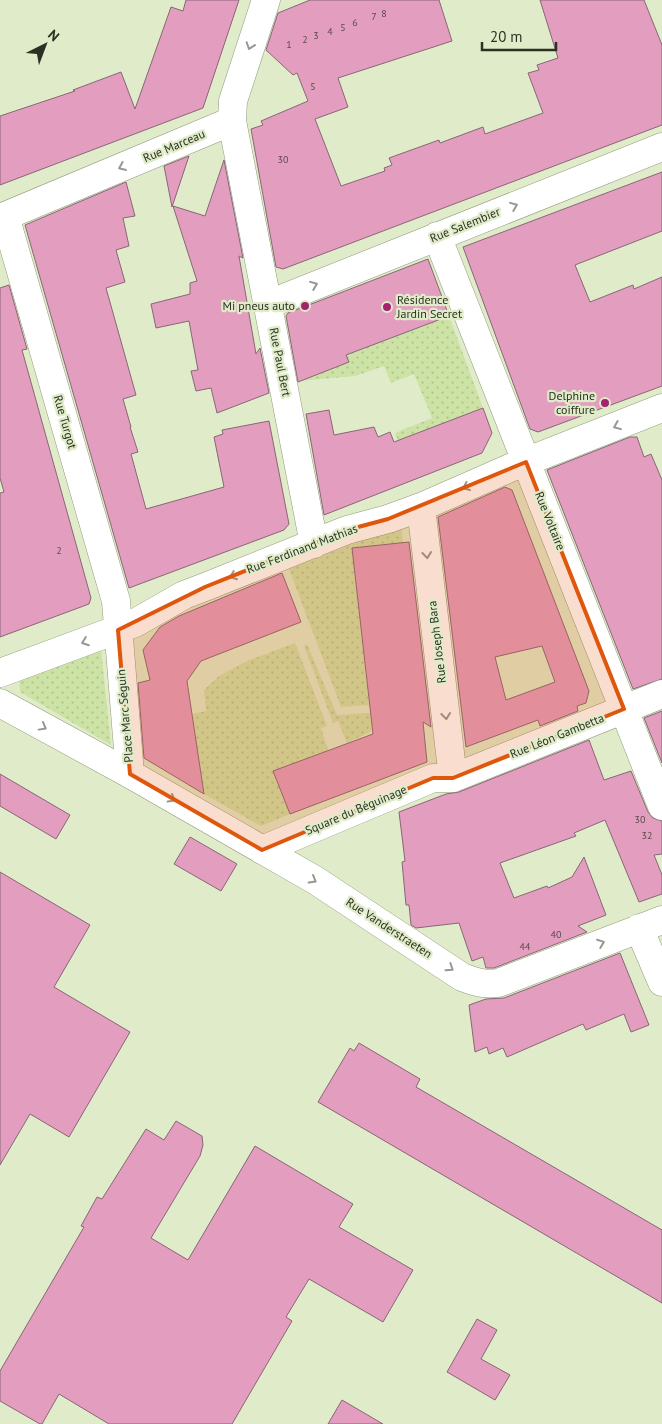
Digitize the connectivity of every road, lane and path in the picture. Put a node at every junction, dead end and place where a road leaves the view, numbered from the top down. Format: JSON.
{"nodes":[{"id":1,"x":266,"y":0,"type":"edge"},
{"id":2,"x":232,"y":122,"type":"junction"},
{"id":3,"x":662,"y":147,"type":"edge"},
{"id":4,"x":2,"y":218,"type":"edge"},
{"id":5,"x":437,"y":236,"type":"junction"},
{"id":6,"x":269,"y":304,"type":"junction"},
{"id":7,"x":662,"y":408,"type":"edge"},
{"id":8,"x":526,"y":462,"type":"junction"},
{"id":9,"x":421,"y":506,"type":"junction"},
{"id":10,"x":314,"y":544,"type":"junction"},
{"id":11,"x":118,"y":630,"type":"junction"},
{"id":12,"x":0,"y":673,"type":"edge"},
{"id":13,"x":662,"y":694,"type":"edge"},
{"id":14,"x":0,"y":703,"type":"edge"},
{"id":15,"x":624,"y":709,"type":"junction"},
{"id":16,"x":130,"y":774,"type":"junction"},
{"id":17,"x":453,"y":778,"type":"junction"},
{"id":18,"x":662,"y":806,"type":"edge"},
{"id":19,"x":262,"y":850,"type":"junction"},
{"id":20,"x":651,"y":924,"type":"edge"},
{"id":21,"x":662,"y":982,"type":"edge"}],
"edges":[{"from":1,"to":2,"type":"street","one_way":true},
{"from":2,"to":4,"type":"street","name":"Rue Marceau","one_way":true},
{"from":2,"to":6,"type":"street","name":"Rue Paul Bert"},
{"from":5,"to":3,"type":"street","name":"Rue Salembier","one_way":true},
{"from":4,"to":11,"type":"street","name":"Rue Turgot"},
{"from":6,"to":5,"type":"street","name":"Rue Salembier","one_way":true},
{"from":5,"to":8,"type":"street","name":"Rue Voltaire"},
{"from":6,"to":10,"type":"street","name":"Rue Paul Bert"},
{"from":7,"to":8,"type":"street","name":"Rue Ferdinand Mathias","one_way":true},
{"from":8,"to":9,"type":"street","name":"Rue Ferdinand Mathias","one_way":true},
{"from":8,"to":15,"type":"street","name":"Rue Voltaire"},
{"from":9,"to":10,"type":"street","name":"Rue Ferdinand Mathias"},
{"from":9,"to":17,"type":"street","name":"Rue Joseph Bara","one_way":true},
{"from":10,"to":11,"type":"street","name":"Rue Ferdinand Mathias","one_way":true},
{"from":11,"to":12,"type":"street","name":"Rue Ferdinand Mathias","one_way":true},
{"from":11,"to":16,"type":"street","name":"Place Marc Séguin"},
{"from":13,"to":15,"type":"street","name":"Rue Léon Gambetta"},
{"from":14,"to":16,"type":"street","name":"Place Marc Séguin","one_way":true},
{"from":15,"to":17,"type":"street","name":"Rue Léon Gambetta"},
{"from":15,"to":18,"type":"street","name":"Rue Voltaire"},
{"from":16,"to":19,"type":"street","name":"Rue Vanderstraeten","one_way":true},
{"from":17,"to":19,"type":"street","name":"Square du Béguinage"},
{"from":19,"to":20,"type":"street","name":"Rue Vanderstraeten","one_way":true},
{"from":20,"to":21,"type":"street"}]}
